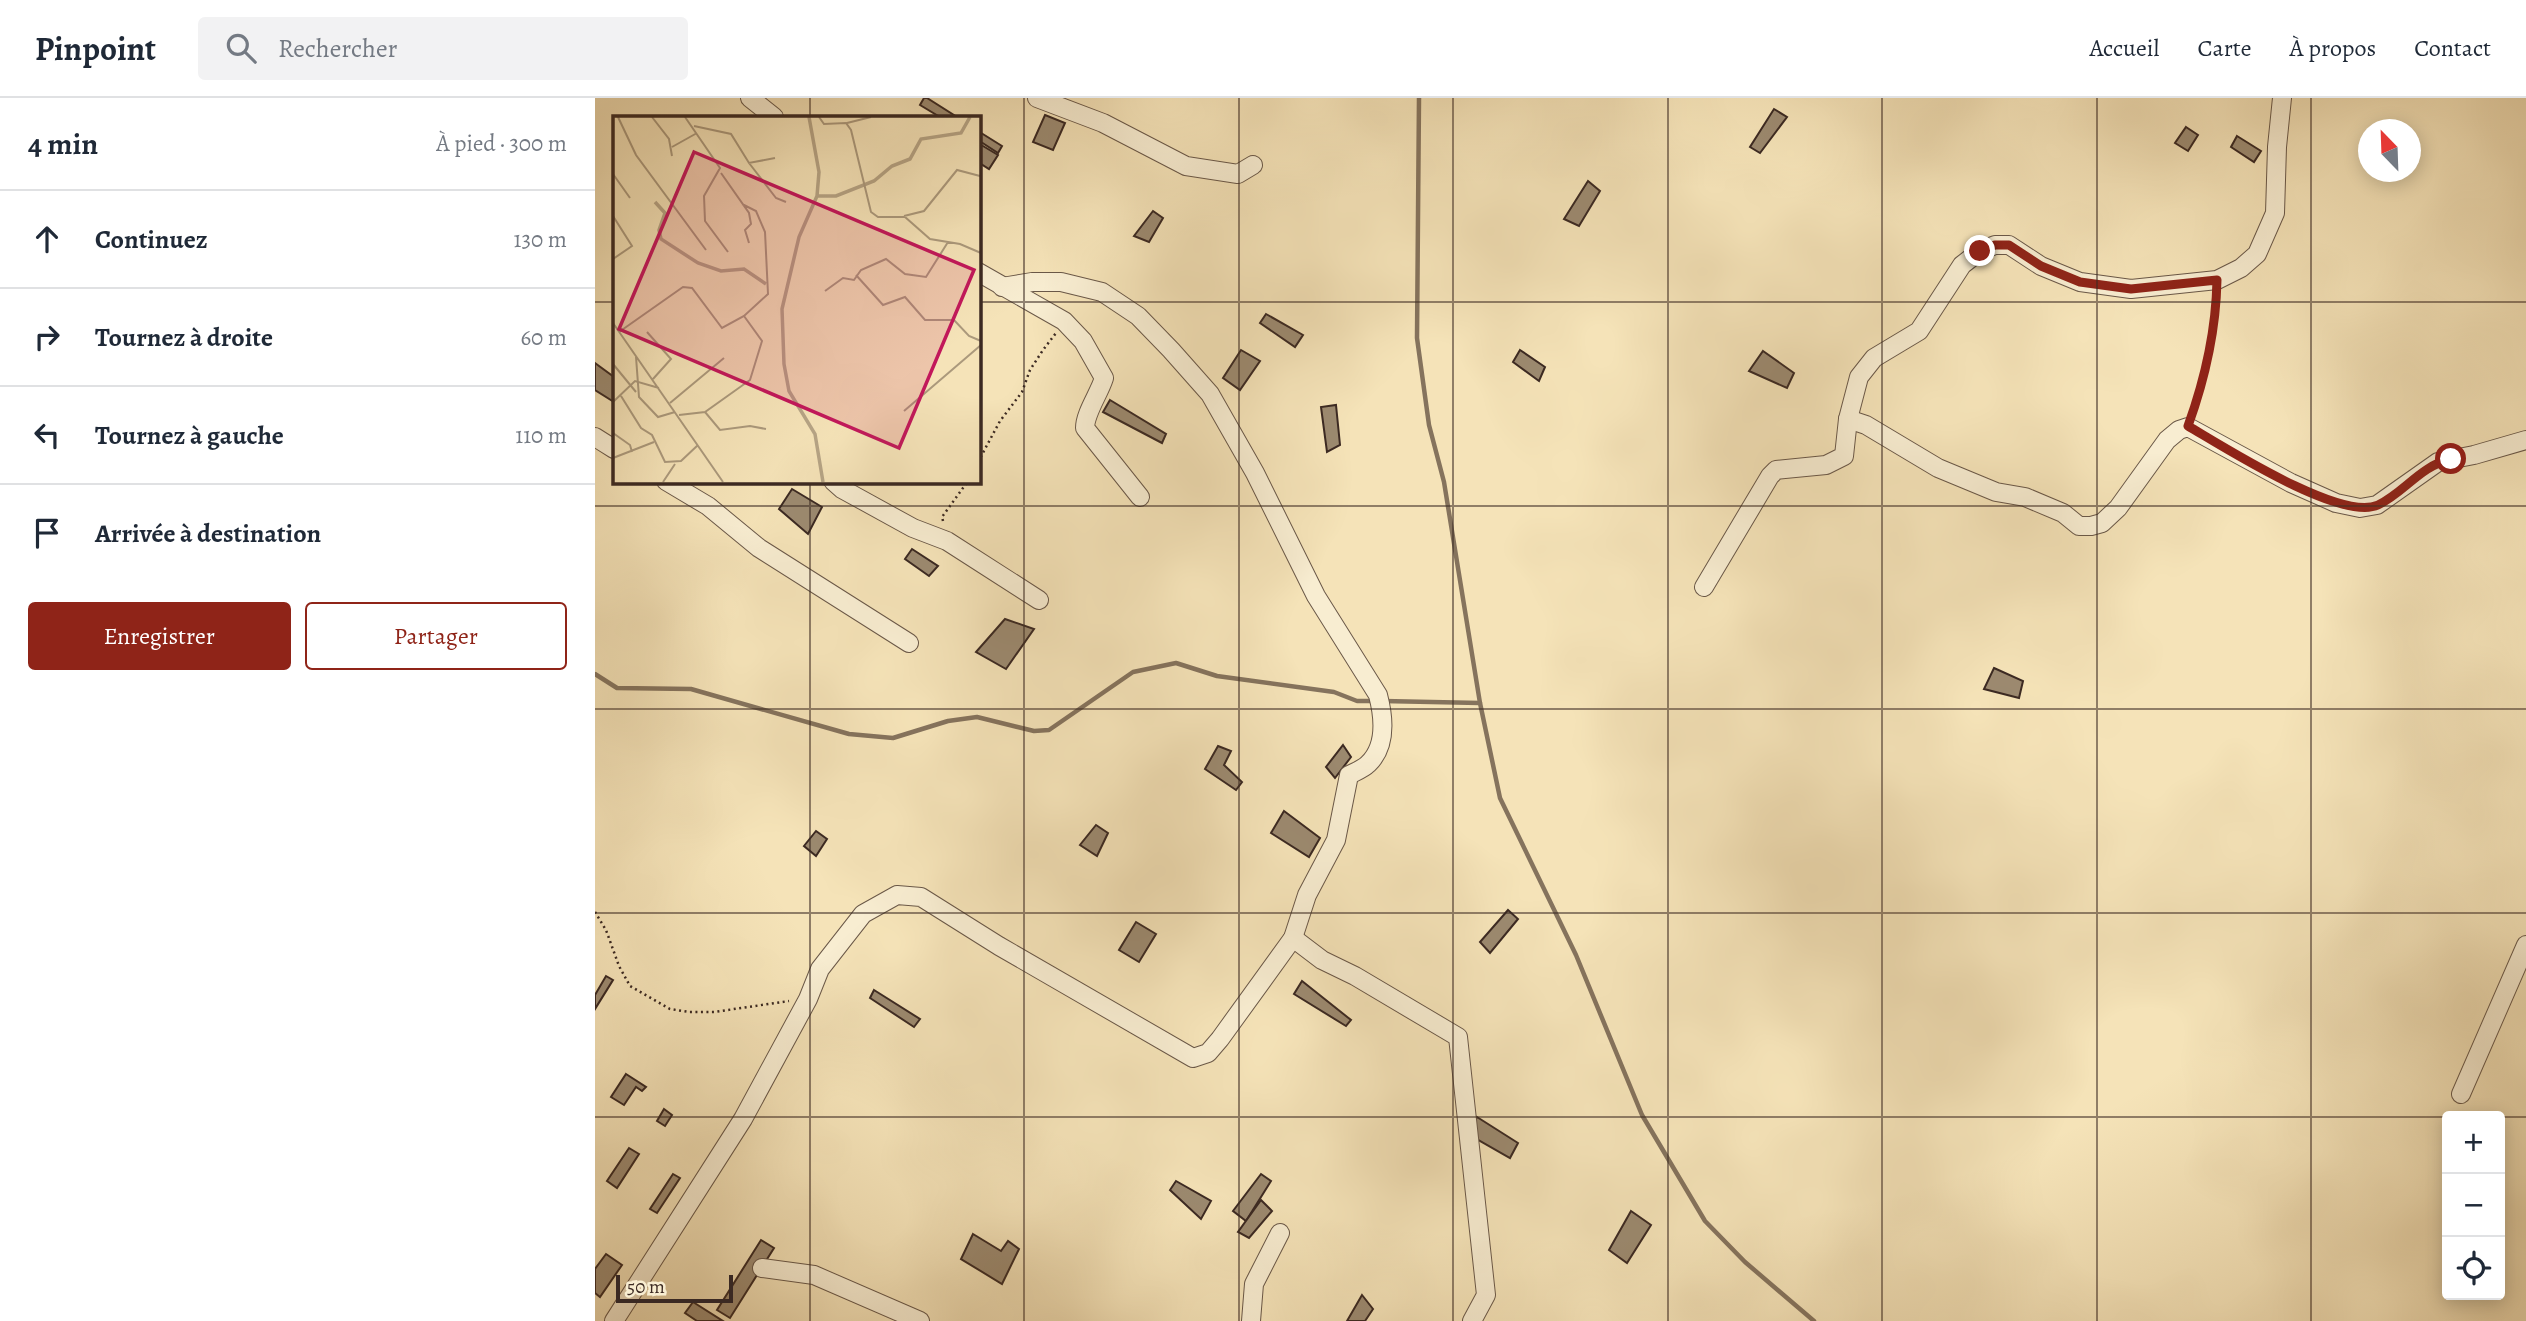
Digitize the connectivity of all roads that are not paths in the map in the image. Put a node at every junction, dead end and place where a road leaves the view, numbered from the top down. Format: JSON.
{"nodes":[{"id":1,"x":750,"y":98,"type":"edge"},
{"id":2,"x":1037,"y":98,"type":"edge"},
{"id":3,"x":2282,"y":98,"type":"edge"},
{"id":4,"x":773,"y":116,"type":"edge"},
{"id":5,"x":1253,"y":165,"type":"dead end"},
{"id":6,"x":980,"y":273,"type":"edge"},
{"id":7,"x":1002,"y":287,"type":"junction"},
{"id":8,"x":1847,"y":419,"type":"junction"},
{"id":9,"x":595,"y":437,"type":"edge"},
{"id":10,"x":2526,"y":440,"type":"edge"},
{"id":11,"x":613,"y":448,"type":"edge"},
{"id":12,"x":669,"y":483,"type":"edge"},
{"id":13,"x":835,"y":483,"type":"edge"},
{"id":14,"x":1139,"y":497,"type":"dead end"},
{"id":15,"x":1704,"y":587,"type":"dead end"},
{"id":16,"x":1039,"y":600,"type":"dead end"},
{"id":17,"x":909,"y":643,"type":"dead end"},
{"id":18,"x":1293,"y":938,"type":"junction"},
{"id":19,"x":2526,"y":945,"type":"edge"},
{"id":20,"x":2461,"y":1094,"type":"dead end"},
{"id":21,"x":1280,"y":1233,"type":"dead end"},
{"id":22,"x":762,"y":1268,"type":"dead end"},
{"id":23,"x":614,"y":1321,"type":"edge"},
{"id":24,"x":920,"y":1321,"type":"edge"},
{"id":25,"x":1251,"y":1321,"type":"edge"},
{"id":26,"x":1472,"y":1321,"type":"edge"}],
"edges":[{"from":1,"to":4,"type":"street"},
{"from":2,"to":5,"type":"street"},
{"from":3,"to":8,"type":"street"},
{"from":6,"to":7,"type":"street"},
{"from":7,"to":14,"type":"street"},
{"from":7,"to":18,"type":"street"},
{"from":8,"to":10,"type":"street"},
{"from":8,"to":15,"type":"street"},
{"from":9,"to":11,"type":"street"},
{"from":12,"to":17,"type":"street"},
{"from":13,"to":16,"type":"street"},
{"from":18,"to":23,"type":"street"},
{"from":18,"to":26,"type":"street"},
{"from":19,"to":20,"type":"street"},
{"from":21,"to":25,"type":"street"},
{"from":22,"to":24,"type":"street"}]}
